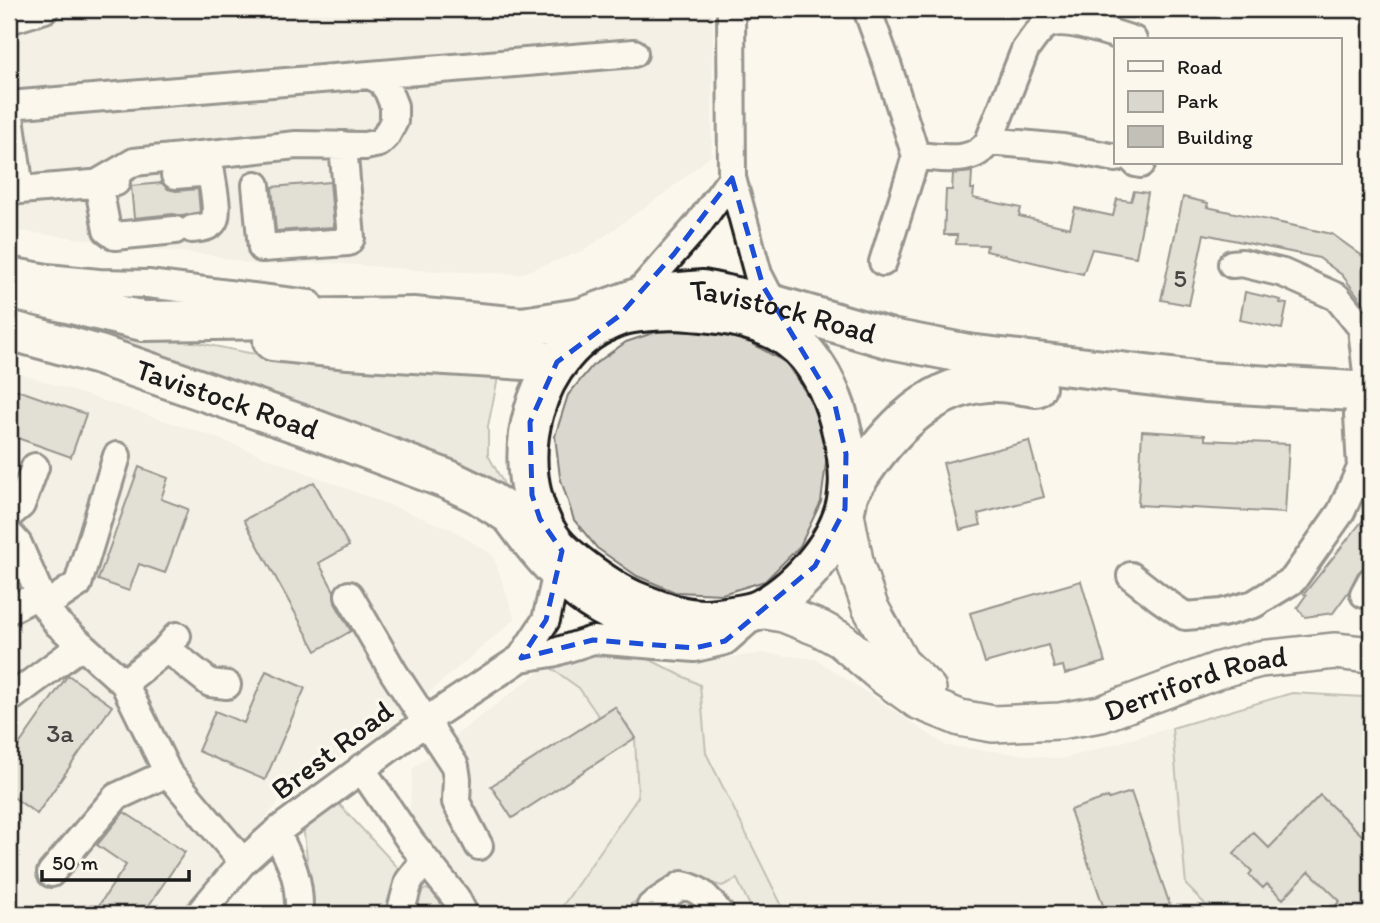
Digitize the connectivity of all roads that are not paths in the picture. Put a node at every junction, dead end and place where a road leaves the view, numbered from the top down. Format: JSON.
{"nodes":[{"id":1,"x":45,"y":9,"type":"edge"},
{"id":2,"x":730,"y":9,"type":"edge"},
{"id":3,"x":867,"y":9,"type":"edge"},
{"id":4,"x":9,"y":20,"type":"edge"},
{"id":5,"x":1126,"y":38,"type":"edge"},
{"id":6,"x":634,"y":53,"type":"dead end"},
{"id":7,"x":370,"y":75,"type":"junction"},
{"id":8,"x":9,"y":107,"type":"edge"},
{"id":9,"x":989,"y":141,"type":"junction"},
{"id":10,"x":341,"y":145,"type":"junction"},
{"id":11,"x":916,"y":156,"type":"junction"},
{"id":12,"x":1114,"y":158,"type":"edge"},
{"id":13,"x":732,"y":178,"type":"junction"},
{"id":14,"x":98,"y":183,"type":"junction"},
{"id":15,"x":256,"y":185,"type":"dead end"},
{"id":16,"x":14,"y":191,"type":"edge"},
{"id":17,"x":883,"y":262,"type":"dead end"},
{"id":18,"x":1232,"y":264,"type":"dead end"},
{"id":19,"x":9,"y":271,"type":"edge"},
{"id":20,"x":148,"y":284,"type":"junction"},
{"id":21,"x":9,"y":289,"type":"edge"},
{"id":22,"x":774,"y":305,"type":"junction"},
{"id":23,"x":625,"y":308,"type":"junction"},
{"id":24,"x":413,"y":317,"type":"junction"},
{"id":25,"x":194,"y":322,"type":"junction"},
{"id":26,"x":9,"y":330,"type":"edge"},
{"id":27,"x":791,"y":340,"type":"junction"},
{"id":28,"x":557,"y":362,"type":"junction"},
{"id":29,"x":1367,"y":404,"type":"edge"},
{"id":30,"x":117,"y":456,"type":"dead end"},
{"id":31,"x":35,"y":467,"type":"dead end"},
{"id":32,"x":1366,"y":475,"type":"edge"},
{"id":33,"x":847,"y":500,"type":"junction"},
{"id":34,"x":9,"y":515,"type":"edge"},
{"id":35,"x":9,"y":534,"type":"edge"},
{"id":36,"x":556,"y":557,"type":"junction"},
{"id":37,"x":1131,"y":576,"type":"dead end"},
{"id":38,"x":349,"y":596,"type":"dead end"},
{"id":39,"x":42,"y":600,"type":"junction"},
{"id":40,"x":9,"y":610,"type":"edge"},
{"id":41,"x":761,"y":610,"type":"junction"},
{"id":42,"x":82,"y":645,"type":"junction"},
{"id":43,"x":1371,"y":655,"type":"edge"},
{"id":44,"x":521,"y":658,"type":"junction"},
{"id":45,"x":124,"y":683,"type":"junction"},
{"id":46,"x":227,"y":685,"type":"dead end"},
{"id":47,"x":12,"y":697,"type":"dead end"},
{"id":48,"x":427,"y":721,"type":"junction"},
{"id":49,"x":1023,"y":724,"type":"junction"},
{"id":50,"x":360,"y":768,"type":"junction"},
{"id":51,"x":168,"y":773,"type":"junction"},
{"id":52,"x":276,"y":832,"type":"junction"},
{"id":53,"x":479,"y":846,"type":"dead end"},
{"id":54,"x":425,"y":860,"type":"junction"},
{"id":55,"x":243,"y":862,"type":"junction"},
{"id":56,"x":51,"y":873,"type":"dead end"},
{"id":57,"x":199,"y":914,"type":"edge"},
{"id":58,"x":299,"y":914,"type":"edge"},
{"id":59,"x":400,"y":914,"type":"edge"},
{"id":60,"x":464,"y":914,"type":"edge"},
{"id":61,"x":648,"y":914,"type":"edge"},
{"id":62,"x":720,"y":914,"type":"edge"}],
"edges":[{"from":1,"to":4,"type":"street"},
{"from":2,"to":13,"type":"street"},
{"from":3,"to":11,"type":"street"},
{"from":5,"to":9,"type":"street"},
{"from":6,"to":7,"type":"street"},
{"from":7,"to":8,"type":"street"},
{"from":7,"to":10,"type":"street"},
{"from":8,"to":16,"type":"street"},
{"from":9,"to":11,"type":"street"},
{"from":9,"to":12,"type":"street"},
{"from":10,"to":14,"type":"street"},
{"from":10,"to":15,"type":"street"},
{"from":11,"to":17,"type":"street"},
{"from":13,"to":22,"type":"street"},
{"from":13,"to":23,"type":"street"},
{"from":14,"to":14,"type":"street"},
{"from":14,"to":16,"type":"street"},
{"from":18,"to":29,"type":"street"},
{"from":19,"to":20,"type":"street"},
{"from":20,"to":24,"type":"street"},
{"from":20,"to":25,"type":"street","name":"Tavistock Road"},
{"from":21,"to":25,"type":"highway","name":"Tavistock Road"},
{"from":22,"to":23,"type":"highway","name":"Tavistock Road"},
{"from":22,"to":27,"type":"street"},
{"from":22,"to":29,"type":"highway","name":"Tavistock Road"},
{"from":23,"to":24,"type":"highway","name":"Tavistock Road"},
{"from":23,"to":27,"type":"highway"},
{"from":23,"to":28,"type":"highway"},
{"from":24,"to":25,"type":"highway","name":"Tavistock Road"},
{"from":25,"to":28,"type":"highway","name":"Tavistock Road"},
{"from":26,"to":36,"type":"highway","name":"Tavistock Road"},
{"from":27,"to":33,"type":"highway"},
{"from":28,"to":36,"type":"highway"},
{"from":29,"to":32,"type":"street"},
{"from":29,"to":33,"type":"highway"},
{"from":30,"to":39,"type":"street"},
{"from":31,"to":34,"type":"street"},
{"from":32,"to":37,"type":"street"},
{"from":33,"to":41,"type":"highway"},
{"from":33,"to":49,"type":"main road","name":"Derriford Road"},
{"from":35,"to":39,"type":"street"},
{"from":36,"to":41,"type":"highway","name":"Tavistock Road"},
{"from":36,"to":44,"type":"street","name":"Brest Road"},
{"from":38,"to":48,"type":"street"},
{"from":39,"to":40,"type":"street"},
{"from":39,"to":42,"type":"street"},
{"from":41,"to":44,"type":"street","name":"Brest Road"},
{"from":41,"to":49,"type":"main road","name":"Derriford Road"},
{"from":42,"to":45,"type":"street"},
{"from":42,"to":47,"type":"street"},
{"from":43,"to":49,"type":"main road","name":"Derriford Road"},
{"from":44,"to":48,"type":"street","name":"Brest Road"},
{"from":45,"to":46,"type":"street"},
{"from":45,"to":51,"type":"street"},
{"from":48,"to":50,"type":"street","name":"Brest Road"},
{"from":48,"to":53,"type":"street"},
{"from":50,"to":52,"type":"street","name":"Brest Road"},
{"from":50,"to":54,"type":"street"},
{"from":51,"to":55,"type":"street"},
{"from":51,"to":56,"type":"street"},
{"from":52,"to":55,"type":"street","name":"Brest Road"},
{"from":52,"to":58,"type":"street"},
{"from":54,"to":59,"type":"street"},
{"from":54,"to":60,"type":"street"},
{"from":55,"to":57,"type":"street","name":"Brest Road"},
{"from":61,"to":62,"type":"street"}]}
